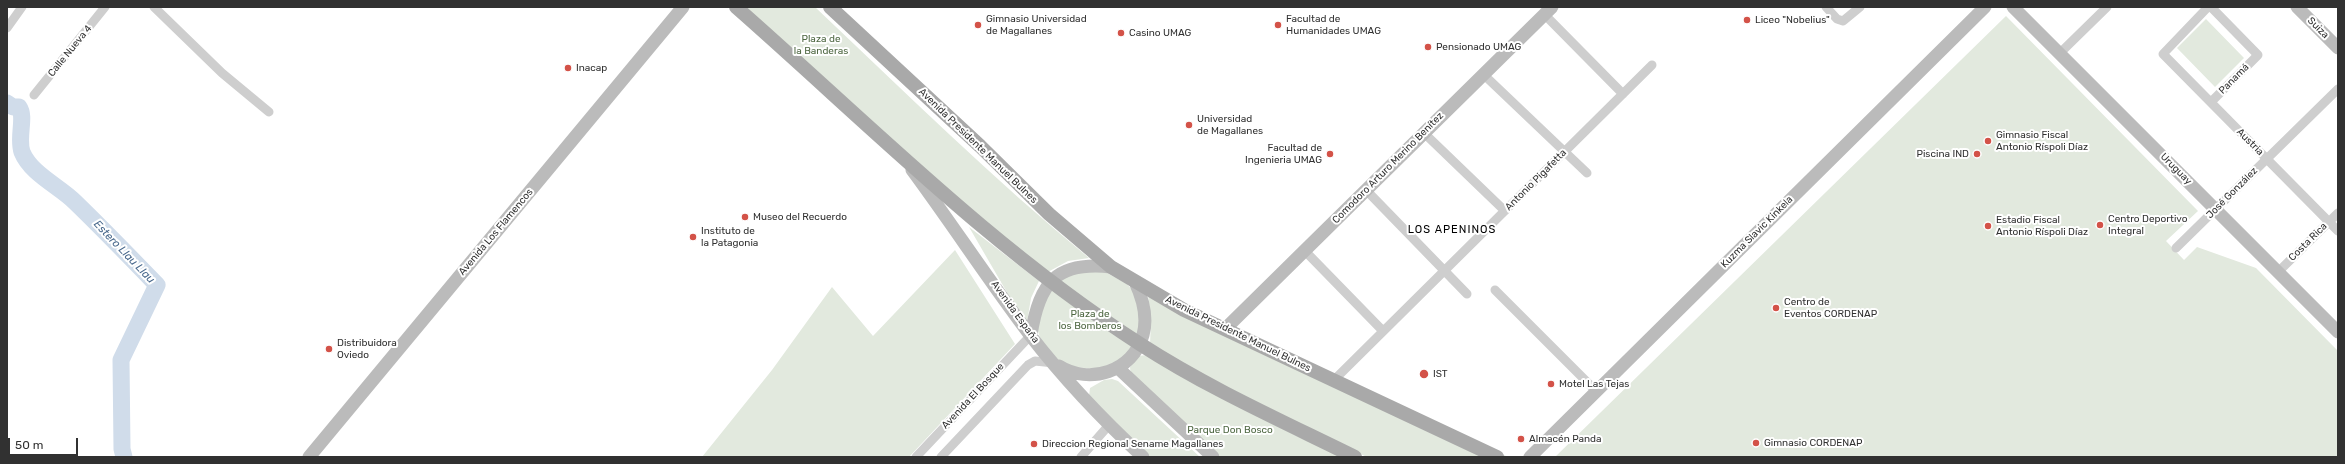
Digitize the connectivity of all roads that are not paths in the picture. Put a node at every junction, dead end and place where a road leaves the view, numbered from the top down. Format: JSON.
{"nodes":[{"id":1,"x":22,"y":7,"type":"edge"},
{"id":2,"x":105,"y":7,"type":"edge"},
{"id":3,"x":154,"y":7,"type":"edge"},
{"id":4,"x":683,"y":7,"type":"edge"},
{"id":5,"x":736,"y":7,"type":"edge"},
{"id":6,"x":830,"y":7,"type":"edge"},
{"id":7,"x":1826,"y":7,"type":"edge"},
{"id":8,"x":1860,"y":7,"type":"edge"},
{"id":9,"x":1985,"y":7,"type":"edge"},
{"id":10,"x":2013,"y":7,"type":"edge"},
{"id":11,"x":2107,"y":7,"type":"edge"},
{"id":12,"x":2210,"y":7,"type":"edge"},
{"id":13,"x":2297,"y":7,"type":"edge"},
{"id":14,"x":1548,"y":11,"type":"edge"},
{"id":15,"x":7,"y":28,"type":"edge"},
{"id":16,"x":2338,"y":48,"type":"edge"},
{"id":17,"x":2060,"y":53,"type":"junction"},
{"id":18,"x":1652,"y":65,"type":"dead end"},
{"id":19,"x":1483,"y":74,"type":"junction"},
{"id":20,"x":2338,"y":89,"type":"edge"},
{"id":21,"x":1623,"y":94,"type":"junction"},
{"id":22,"x":34,"y":95,"type":"dead end"},
{"id":23,"x":2211,"y":102,"type":"junction"},
{"id":24,"x":269,"y":112,"type":"dead end"},
{"id":25,"x":1424,"y":133,"type":"junction"},
{"id":26,"x":1565,"y":151,"type":"junction"},
{"id":27,"x":901,"y":156,"type":"junction"},
{"id":28,"x":2267,"y":159,"type":"junction"},
{"id":29,"x":1587,"y":173,"type":"dead end"},
{"id":30,"x":1366,"y":190,"type":"junction"},
{"id":31,"x":2216,"y":209,"type":"junction"},
{"id":32,"x":1505,"y":211,"type":"junction"},
{"id":33,"x":2338,"y":213,"type":"edge"},
{"id":34,"x":2329,"y":222,"type":"junction"},
{"id":35,"x":2338,"y":231,"type":"edge"},
{"id":36,"x":2176,"y":248,"type":"dead end"},
{"id":37,"x":1304,"y":250,"type":"junction"},
{"id":38,"x":1111,"y":267,"type":"junction"},
{"id":39,"x":1444,"y":271,"type":"junction"},
{"id":40,"x":2278,"y":272,"type":"junction"},
{"id":41,"x":1051,"y":281,"type":"junction"},
{"id":42,"x":1135,"y":282,"type":"junction"},
{"id":43,"x":1495,"y":290,"type":"dead end"},
{"id":44,"x":1467,"y":294,"type":"dead end"},
{"id":45,"x":1225,"y":329,"type":"junction"},
{"id":46,"x":1383,"y":331,"type":"junction"},
{"id":47,"x":2338,"y":332,"type":"edge"},
{"id":48,"x":1030,"y":335,"type":"junction"},
{"id":49,"x":1140,"y":344,"type":"junction"},
{"id":50,"x":1054,"y":362,"type":"junction"},
{"id":51,"x":1118,"y":368,"type":"junction"},
{"id":52,"x":1334,"y":380,"type":"junction"},
{"id":53,"x":1596,"y":391,"type":"junction"},
{"id":54,"x":1109,"y":426,"type":"junction"},
{"id":55,"x":309,"y":457,"type":"edge"},
{"id":56,"x":916,"y":457,"type":"edge"},
{"id":57,"x":941,"y":457,"type":"edge"},
{"id":58,"x":1081,"y":457,"type":"edge"},
{"id":59,"x":1143,"y":457,"type":"edge"},
{"id":60,"x":1213,"y":457,"type":"edge"},
{"id":61,"x":1355,"y":457,"type":"edge"},
{"id":62,"x":1497,"y":457,"type":"edge"},
{"id":63,"x":1530,"y":457,"type":"edge"}],
"edges":[{"from":1,"to":15,"type":"street"},
{"from":2,"to":22,"type":"street","name":"Calle Nueva 4"},
{"from":3,"to":24,"type":"street"},
{"from":4,"to":55,"type":"street","name":"Avenida Los Flamencos"},
{"from":5,"to":27,"type":"main road"},
{"from":6,"to":38,"type":"main road","name":"Avenida Presidente Manuel Bulnes"},
{"from":7,"to":8,"type":"street"},
{"from":9,"to":53,"type":"street","name":"Kuzma Slavic Kinkela"},
{"from":10,"to":17,"type":"street","name":"Uruguay"},
{"from":11,"to":17,"type":"street"},
{"from":12,"to":23,"type":"street","name":"Austria"},
{"from":12,"to":23,"type":"street","name":"Panamá"},
{"from":13,"to":16,"type":"street","name":"Suiza"},
{"from":14,"to":19,"type":"street","name":"Comodoro Arturo Merino Benítez"},
{"from":14,"to":21,"type":"street"},
{"from":17,"to":31,"type":"street","name":"Uruguay"},
{"from":18,"to":21,"type":"street","name":"Antonio Pigafetta"},
{"from":19,"to":25,"type":"street","name":"Comodoro Arturo Merino Benítez"},
{"from":19,"to":26,"type":"street"},
{"from":20,"to":28,"type":"street","name":"José González"},
{"from":21,"to":26,"type":"street","name":"Antonio Pigafetta"},
{"from":23,"to":28,"type":"street","name":"Austria"},
{"from":25,"to":30,"type":"street","name":"Comodoro Arturo Merino Benítez"},
{"from":25,"to":32,"type":"street"},
{"from":26,"to":29,"type":"street"},
{"from":26,"to":32,"type":"street","name":"Antonio Pigafetta"},
{"from":27,"to":41,"type":"main road"},
{"from":27,"to":48,"type":"street","name":"Avenida España"},
{"from":28,"to":31,"type":"street","name":"José González"},
{"from":28,"to":34,"type":"street","name":"Austria"},
{"from":30,"to":37,"type":"street","name":"Comodoro Arturo Merino Benítez"},
{"from":30,"to":39,"type":"street"},
{"from":31,"to":36,"type":"street","name":"José González"},
{"from":31,"to":40,"type":"street","name":"Uruguay"},
{"from":32,"to":39,"type":"street","name":"Antonio Pigafetta"},
{"from":33,"to":34,"type":"street","name":"Costa Rica"},
{"from":34,"to":35,"type":"street","name":"Austria"},
{"from":34,"to":40,"type":"street","name":"Costa Rica"},
{"from":37,"to":45,"type":"street","name":"Comodoro Arturo Merino Benítez"},
{"from":37,"to":46,"type":"street"},
{"from":38,"to":41,"type":"street"},
{"from":38,"to":42,"type":"main road","name":"Avenida Presidente Manuel Bulnes"},
{"from":39,"to":44,"type":"street"},
{"from":39,"to":46,"type":"street","name":"Antonio Pigafetta"},
{"from":40,"to":47,"type":"street","name":"Uruguay"},
{"from":41,"to":48,"type":"street"},
{"from":41,"to":49,"type":"main road"},
{"from":42,"to":45,"type":"main road","name":"Avenida Presidente Manuel Bulnes"},
{"from":42,"to":49,"type":"street"},
{"from":43,"to":53,"type":"street"},
{"from":45,"to":52,"type":"main road","name":"Avenida Presidente Manuel Bulnes"},
{"from":46,"to":52,"type":"street","name":"Antonio Pigafetta"},
{"from":48,"to":50,"type":"street","name":"Avenida España"},
{"from":48,"to":56,"type":"street","name":"Avenida El Bosque"},
{"from":49,"to":51,"type":"street"},
{"from":49,"to":61,"type":"main road"},
{"from":50,"to":51,"type":"street"},
{"from":50,"to":54,"type":"street","name":"Avenida España"},
{"from":50,"to":57,"type":"street","name":"Avenida El Bosque"},
{"from":51,"to":60,"type":"street"},
{"from":52,"to":62,"type":"main road","name":"Avenida Presidente Manuel Bulnes"},
{"from":53,"to":63,"type":"street","name":"Kuzma Slavic Kinkela"},
{"from":54,"to":58,"type":"street"},
{"from":54,"to":59,"type":"street","name":"Avenida España"}]}
